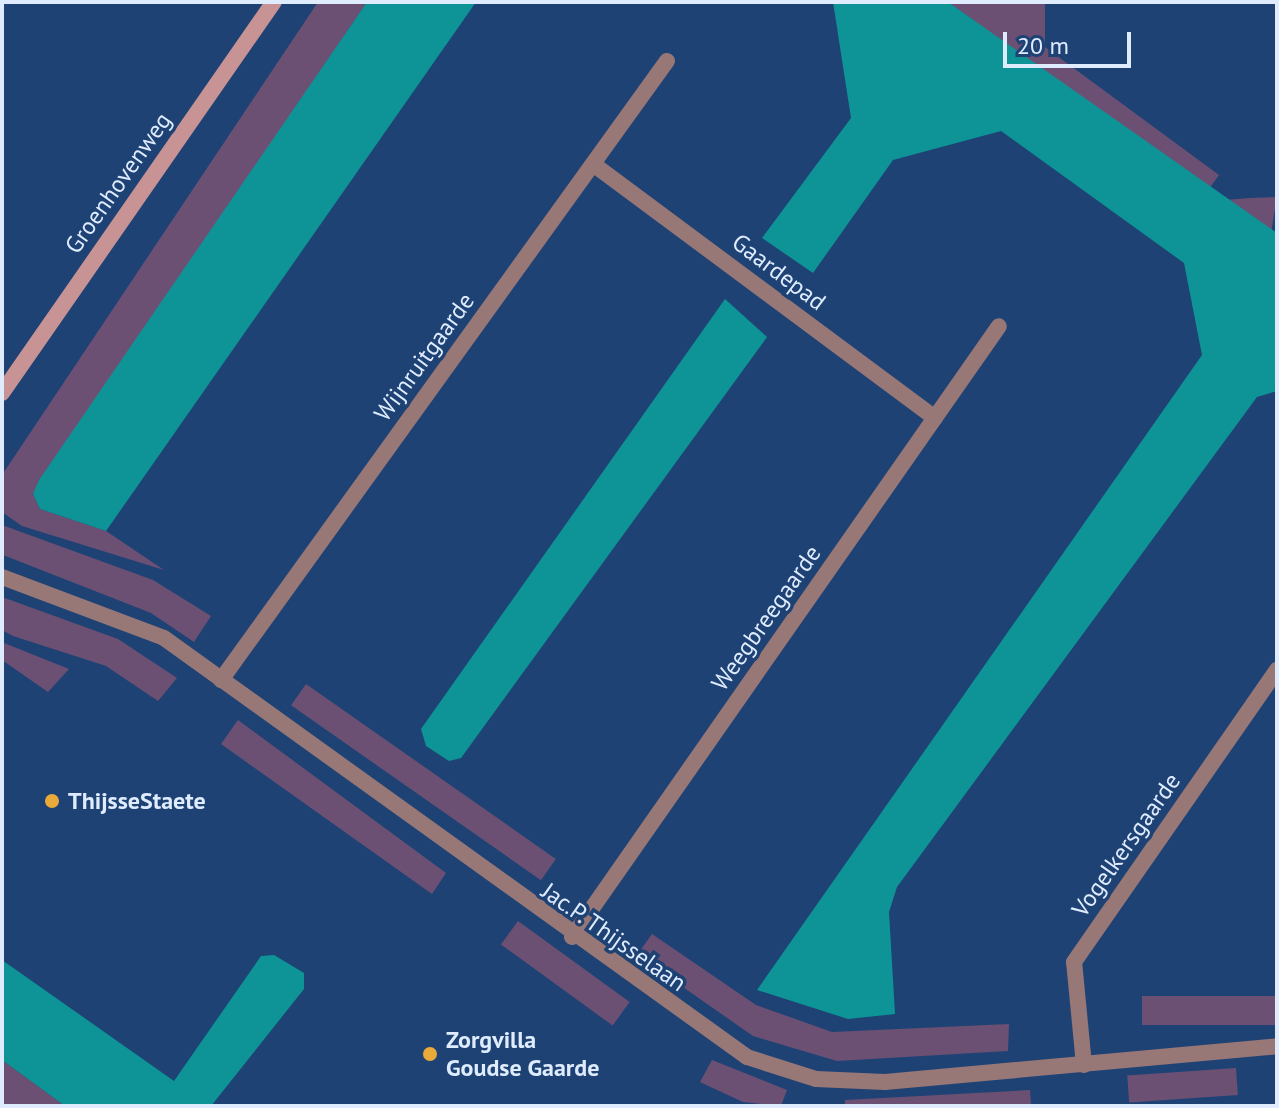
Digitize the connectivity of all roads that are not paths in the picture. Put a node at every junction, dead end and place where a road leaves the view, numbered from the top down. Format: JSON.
{"nodes":[{"id":1,"x":274,"y":2,"type":"edge"},
{"id":2,"x":667,"y":61,"type":"dead end"},
{"id":3,"x":593,"y":164,"type":"junction"},
{"id":4,"x":999,"y":326,"type":"dead end"},
{"id":5,"x":2,"y":393,"type":"edge"},
{"id":6,"x":935,"y":418,"type":"junction"},
{"id":7,"x":2,"y":577,"type":"edge"},
{"id":8,"x":1277,"y":670,"type":"edge"},
{"id":9,"x":221,"y":680,"type":"junction"},
{"id":10,"x":572,"y":937,"type":"junction"},
{"id":11,"x":1277,"y":1046,"type":"edge"},
{"id":12,"x":1084,"y":1065,"type":"junction"}],
"edges":[{"from":1,"to":5,"type":"street","name":"Groenhovenweg"},
{"from":2,"to":3,"type":"street","name":"Wijnruitgaarde"},
{"from":3,"to":6,"type":"street","name":"Gaardepad"},
{"from":3,"to":9,"type":"street","name":"Wijnruitgaarde"},
{"from":4,"to":6,"type":"street","name":"Weegbreegaarde"},
{"from":6,"to":10,"type":"street","name":"Weegbreegaarde"},
{"from":7,"to":9,"type":"street","name":"Jac.P. Thijsselaan"},
{"from":8,"to":12,"type":"street","name":"Vogelkersgaarde"},
{"from":9,"to":10,"type":"street","name":"Jac.P. Thijsselaan"},
{"from":10,"to":12,"type":"street","name":"Jac.P. Thijsselaan"},
{"from":11,"to":12,"type":"street","name":"Jac.P. Thijsselaan"}]}
